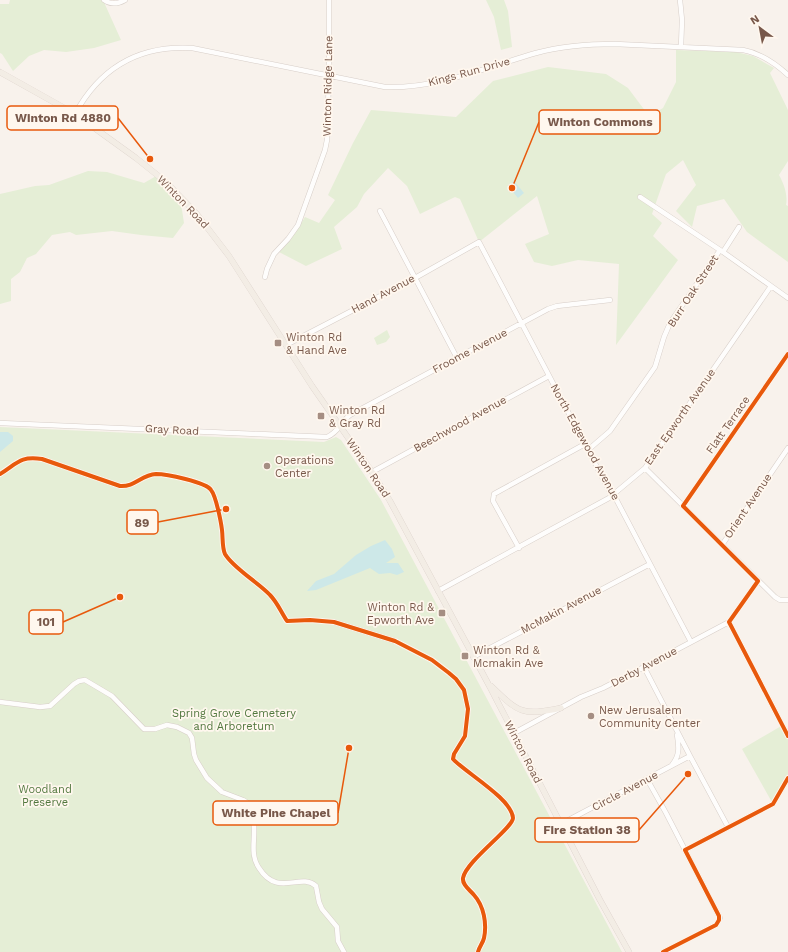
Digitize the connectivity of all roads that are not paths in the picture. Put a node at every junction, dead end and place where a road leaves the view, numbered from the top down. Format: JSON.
{"nodes":[{"id":1,"x":125,"y":0,"type":"edge"},
{"id":2,"x":330,"y":0,"type":"edge"},
{"id":3,"x":680,"y":0,"type":"edge"},
{"id":4,"x":106,"y":1,"type":"edge"},
{"id":5,"x":681,"y":47,"type":"junction"},
{"id":6,"x":0,"y":72,"type":"edge"},
{"id":7,"x":788,"y":75,"type":"edge"},
{"id":8,"x":329,"y":76,"type":"junction"},
{"id":9,"x":75,"y":114,"type":"junction"},
{"id":10,"x":640,"y":197,"type":"dead end"},
{"id":11,"x":380,"y":210,"type":"dead end"},
{"id":12,"x":739,"y":227,"type":"dead end"},
{"id":13,"x":479,"y":242,"type":"joint"},
{"id":14,"x":721,"y":251,"type":"junction"},
{"id":15,"x":265,"y":277,"type":"dead end"},
{"id":16,"x":415,"y":278,"type":"junction"},
{"id":17,"x":771,"y":286,"type":"junction"},
{"id":18,"x":788,"y":298,"type":"edge"},
{"id":19,"x":610,"y":300,"type":"dead end"},
{"id":20,"x":522,"y":323,"type":"junction"},
{"id":21,"x":286,"y":345,"type":"junction"},
{"id":22,"x":788,"y":354,"type":"edge"},
{"id":23,"x":457,"y":358,"type":"junction"},
{"id":24,"x":549,"y":376,"type":"junction"},
{"id":25,"x":0,"y":423,"type":"edge"},
{"id":26,"x":340,"y":427,"type":"junction"},
{"id":27,"x":585,"y":444,"type":"junction"},
{"id":28,"x":788,"y":448,"type":"edge"},
{"id":29,"x":588,"y":450,"type":"junction"},
{"id":30,"x":645,"y":468,"type":"junction"},
{"id":31,"x":372,"y":472,"type":"junction"},
{"id":32,"x":0,"y":474,"type":"edge"},
{"id":33,"x":613,"y":495,"type":"junction"},
{"id":34,"x":683,"y":506,"type":"junction"},
{"id":35,"x":722,"y":545,"type":"junction"},
{"id":36,"x":519,"y":548,"type":"junction"},
{"id":37,"x":650,"y":564,"type":"junction"},
{"id":38,"x":758,"y":582,"type":"junction"},
{"id":39,"x":438,"y":592,"type":"junction"},
{"id":40,"x":788,"y":600,"type":"edge"},
{"id":41,"x":729,"y":622,"type":"junction"},
{"id":42,"x":691,"y":642,"type":"junction"},
{"id":43,"x":473,"y":657,"type":"junction"},
{"id":44,"x":644,"y":667,"type":"junction"},
{"id":45,"x":486,"y":681,"type":"junction"},
{"id":46,"x":0,"y":702,"type":"edge"},
{"id":47,"x":561,"y":708,"type":"junction"},
{"id":48,"x":677,"y":731,"type":"junction"},
{"id":49,"x":514,"y":733,"type":"junction"},
{"id":50,"x":788,"y":736,"type":"edge"},
{"id":51,"x":690,"y":756,"type":"junction"},
{"id":52,"x":667,"y":769,"type":"junction"},
{"id":53,"x":788,"y":778,"type":"edge"},
{"id":54,"x":647,"y":779,"type":"junction"},
{"id":55,"x":561,"y":824,"type":"junction"},
{"id":56,"x":728,"y":827,"type":"junction"},
{"id":57,"x":685,"y":850,"type":"junction"},
{"id":58,"x":344,"y":952,"type":"edge"},
{"id":59,"x":478,"y":952,"type":"edge"},
{"id":60,"x":629,"y":952,"type":"edge"},
{"id":61,"x":663,"y":952,"type":"edge"}],
"edges":[{"from":1,"to":4,"type":"street"},
{"from":2,"to":8,"type":"street","name":"Winton Ridge Lane"},
{"from":3,"to":5,"type":"street"},
{"from":5,"to":7,"type":"street","name":"Kings Run Drive"},
{"from":5,"to":8,"type":"street","name":"Kings Run Drive"},
{"from":6,"to":9,"type":"main road","name":"Winton Road"},
{"from":8,"to":9,"type":"street","name":"Kings Run Drive"},
{"from":8,"to":15,"type":"street","name":"Winton Ridge Lane"},
{"from":9,"to":21,"type":"main road","name":"Winton Road"},
{"from":10,"to":14,"type":"street"},
{"from":11,"to":16,"type":"street"},
{"from":12,"to":14,"type":"street","name":"Burr Oak Street"},
{"from":13,"to":16,"type":"street","name":"Hand Avenue"},
{"from":13,"to":20,"type":"street","name":"North Edgewood Avenue"},
{"from":14,"to":17,"type":"street"},
{"from":14,"to":29,"type":"street","name":"Burr Oak Street"},
{"from":16,"to":21,"type":"street","name":"Hand Avenue"},
{"from":16,"to":23,"type":"street"},
{"from":17,"to":18,"type":"street"},
{"from":17,"to":30,"type":"street","name":"East Epworth Avenue"},
{"from":19,"to":20,"type":"street","name":"Froome Avenue"},
{"from":20,"to":23,"type":"street","name":"Froome Avenue"},
{"from":20,"to":24,"type":"street","name":"North Edgewood Avenue"},
{"from":21,"to":26,"type":"main road","name":"Winton Road"},
{"from":22,"to":34,"type":"street","name":"Flatt Terrace"},
{"from":23,"to":26,"type":"street","name":"Froome Avenue"},
{"from":24,"to":27,"type":"street","name":"North Edgewood Avenue"},
{"from":24,"to":31,"type":"street","name":"Beechwood Avenue"},
{"from":25,"to":26,"type":"street","name":"Gray Road"},
{"from":26,"to":31,"type":"main road","name":"Winton Road"},
{"from":27,"to":29,"type":"street","name":"North Edgewood Avenue"},
{"from":27,"to":36,"type":"street"},
{"from":28,"to":35,"type":"street","name":"Orient Avenue"},
{"from":29,"to":33,"type":"street","name":"North Edgewood Avenue"},
{"from":30,"to":33,"type":"street","name":"East Epworth Avenue"},
{"from":30,"to":34,"type":"street"},
{"from":31,"to":39,"type":"main road","name":"Winton Road"},
{"from":32,"to":59,"type":"street"},
{"from":33,"to":36,"type":"street","name":"East Epworth Avenue"},
{"from":33,"to":37,"type":"street","name":"North Edgewood Avenue"},
{"from":34,"to":35,"type":"street"},
{"from":35,"to":38,"type":"street"},
{"from":36,"to":39,"type":"street","name":"East Epworth Avenue"},
{"from":37,"to":42,"type":"street","name":"North Edgewood Avenue"},
{"from":37,"to":43,"type":"street","name":"McMakin Avenue"},
{"from":38,"to":40,"type":"street"},
{"from":38,"to":41,"type":"street","name":"Derby Avenue"},
{"from":39,"to":43,"type":"main road","name":"Winton Road"},
{"from":41,"to":42,"type":"street","name":"Derby Avenue"},
{"from":41,"to":50,"type":"street"},
{"from":42,"to":44,"type":"street","name":"Derby Avenue"},
{"from":43,"to":45,"type":"main road","name":"Winton Road"},
{"from":44,"to":47,"type":"street","name":"Derby Avenue"},
{"from":44,"to":48,"type":"street","name":"Circle Avenue"},
{"from":45,"to":47,"type":"main road"},
{"from":45,"to":49,"type":"main road","name":"Winton Road"},
{"from":46,"to":58,"type":"street"},
{"from":47,"to":49,"type":"street","name":"Derby Avenue"},
{"from":48,"to":51,"type":"street","name":"Circle Avenue"},
{"from":48,"to":52,"type":"street","name":"Circle Avenue"},
{"from":49,"to":55,"type":"main road","name":"Winton Road"},
{"from":51,"to":52,"type":"street","name":"Circle Avenue"},
{"from":51,"to":56,"type":"street"},
{"from":52,"to":54,"type":"street","name":"Circle Avenue"},
{"from":53,"to":56,"type":"street"},
{"from":54,"to":55,"type":"street","name":"Circle Avenue"},
{"from":54,"to":57,"type":"street"},
{"from":55,"to":60,"type":"main road","name":"Winton Road"},
{"from":56,"to":57,"type":"street"},
{"from":57,"to":61,"type":"street"}]}
